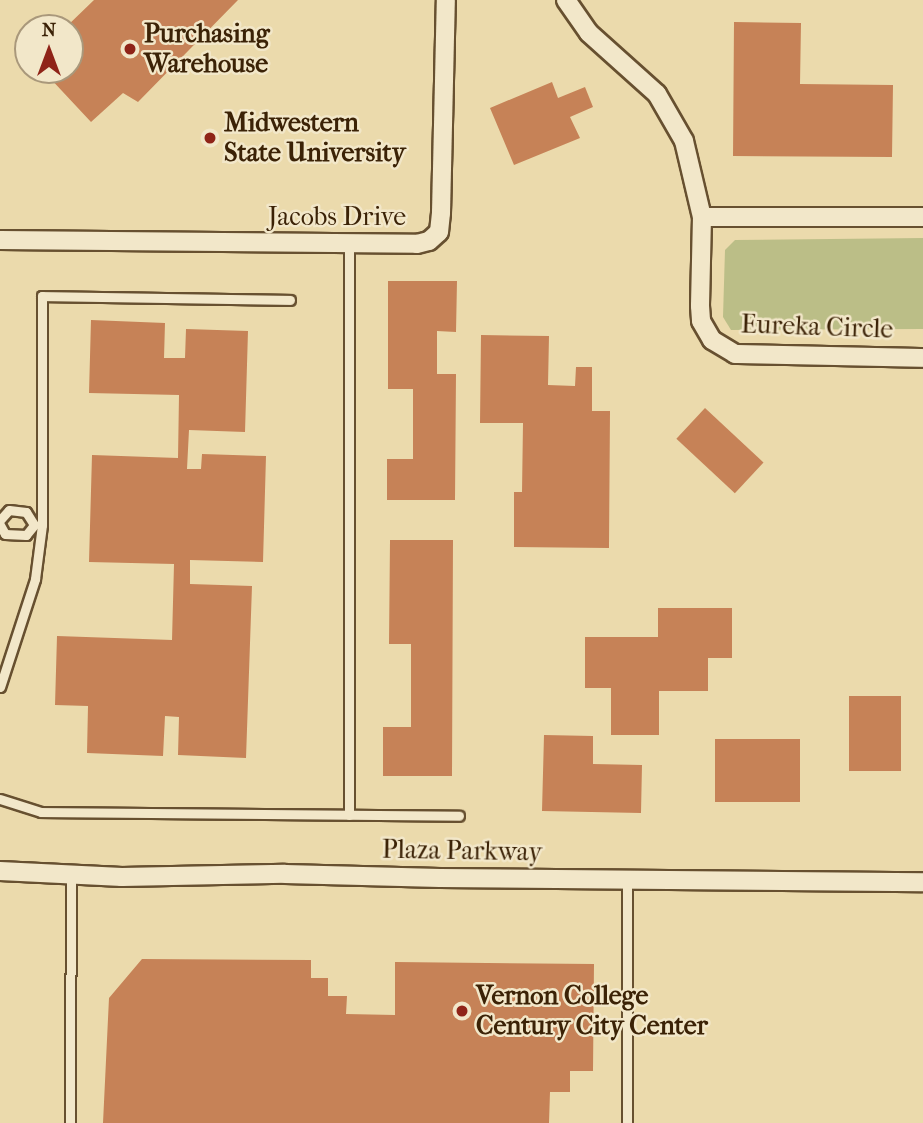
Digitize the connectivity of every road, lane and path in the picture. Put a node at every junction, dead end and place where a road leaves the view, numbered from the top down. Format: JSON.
{"nodes":[{"id":1,"x":446,"y":0,"type":"edge"},
{"id":2,"x":566,"y":0,"type":"edge"},
{"id":3,"x":702,"y":217,"type":"junction"},
{"id":4,"x":923,"y":217,"type":"edge"},
{"id":5,"x":0,"y":240,"type":"edge"},
{"id":6,"x":349,"y":243,"type":"junction"},
{"id":7,"x":290,"y":300,"type":"dead end"},
{"id":8,"x":923,"y":358,"type":"edge"},
{"id":9,"x":0,"y":522,"type":"edge"},
{"id":10,"x":38,"y":525,"type":"junction"},
{"id":11,"x":0,"y":687,"type":"edge"},
{"id":12,"x":0,"y":799,"type":"edge"},
{"id":13,"x":349,"y":815,"type":"junction"},
{"id":14,"x":459,"y":816,"type":"dead end"},
{"id":15,"x":0,"y":871,"type":"edge"},
{"id":16,"x":71,"y":876,"type":"junction"},
{"id":17,"x":627,"y":879,"type":"junction"},
{"id":18,"x":923,"y":882,"type":"edge"},
{"id":19,"x":70,"y":1123,"type":"edge"},
{"id":20,"x":626,"y":1123,"type":"edge"}],
"edges":[{"from":1,"to":6,"type":"street","name":"Jacobs Drive"},
{"from":2,"to":3,"type":"street","name":"Eureka Circle"},
{"from":3,"to":4,"type":"street"},
{"from":3,"to":8,"type":"street","name":"Eureka Circle"},
{"from":5,"to":6,"type":"street","name":"Jacobs Drive"},
{"from":6,"to":13,"type":"lane"},
{"from":7,"to":10,"type":"lane"},
{"from":9,"to":10,"type":"lane"},
{"from":9,"to":10,"type":"lane"},
{"from":10,"to":11,"type":"lane"},
{"from":12,"to":13,"type":"lane"},
{"from":13,"to":14,"type":"lane"},
{"from":15,"to":16,"type":"street","name":"Plaza Parkway"},
{"from":16,"to":17,"type":"street","name":"Plaza Parkway"},
{"from":16,"to":19,"type":"lane"},
{"from":17,"to":18,"type":"street","name":"Plaza Parkway"},
{"from":17,"to":20,"type":"lane"}]}
